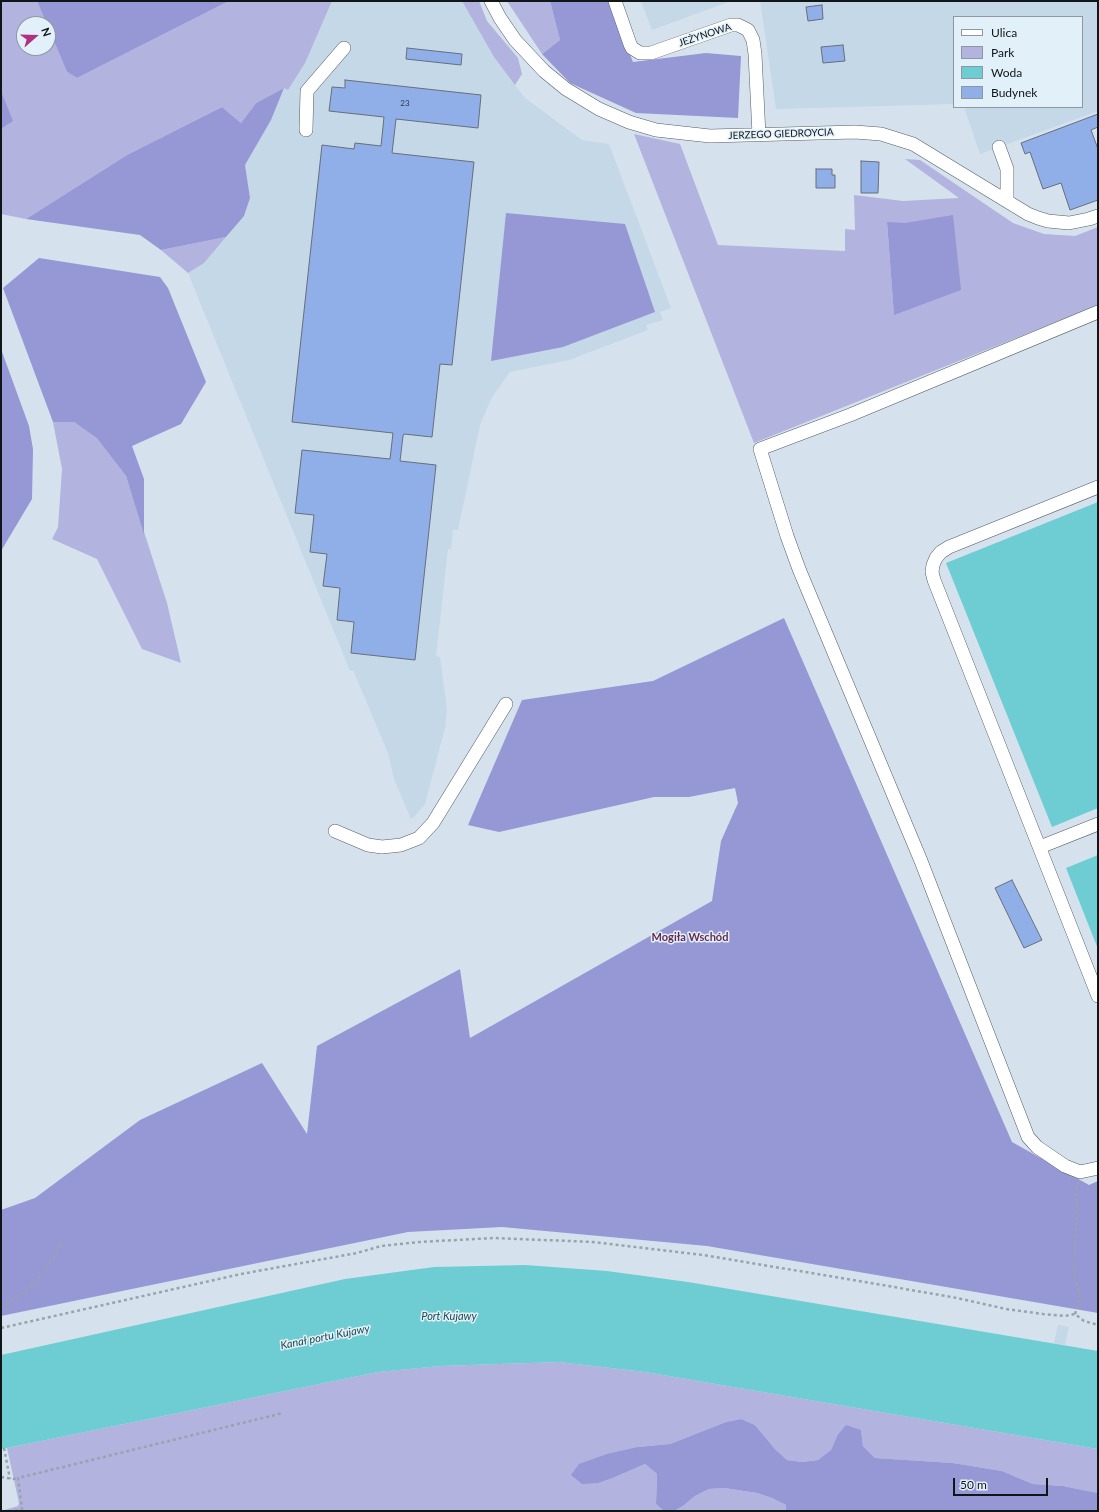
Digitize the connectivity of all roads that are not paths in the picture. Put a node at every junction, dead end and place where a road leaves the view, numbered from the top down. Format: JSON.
{"nodes":[{"id":1,"x":491,"y":1,"type":"edge"},
{"id":2,"x":615,"y":1,"type":"edge"},
{"id":3,"x":344,"y":48,"type":"dead end"},
{"id":4,"x":306,"y":130,"type":"dead end"},
{"id":5,"x":759,"y":135,"type":"junction"},
{"id":6,"x":1000,"y":147,"type":"dead end"},
{"id":7,"x":1007,"y":201,"type":"junction"},
{"id":8,"x":1098,"y":216,"type":"edge"},
{"id":9,"x":1098,"y":312,"type":"edge"},
{"id":10,"x":1098,"y":487,"type":"edge"},
{"id":11,"x":506,"y":704,"type":"dead end"},
{"id":12,"x":1098,"y":824,"type":"edge"},
{"id":13,"x":335,"y":831,"type":"dead end"},
{"id":14,"x":1040,"y":847,"type":"junction"},
{"id":15,"x":1098,"y":996,"type":"edge"},
{"id":16,"x":1098,"y":1168,"type":"edge"}],
"edges":[{"from":1,"to":5,"type":"street","name":"JERZEGO GIEDROYCIA"},
{"from":2,"to":5,"type":"street","name":"JEŻYNOWA"},
{"from":3,"to":4,"type":"street"},
{"from":5,"to":7,"type":"street","name":"JERZEGO GIEDROYCIA"},
{"from":6,"to":7,"type":"street"},
{"from":7,"to":8,"type":"street","name":"JERZEGO GIEDROYCIA"},
{"from":9,"to":16,"type":"street"},
{"from":10,"to":14,"type":"street"},
{"from":11,"to":13,"type":"street"},
{"from":12,"to":14,"type":"street"},
{"from":14,"to":15,"type":"street"}]}
